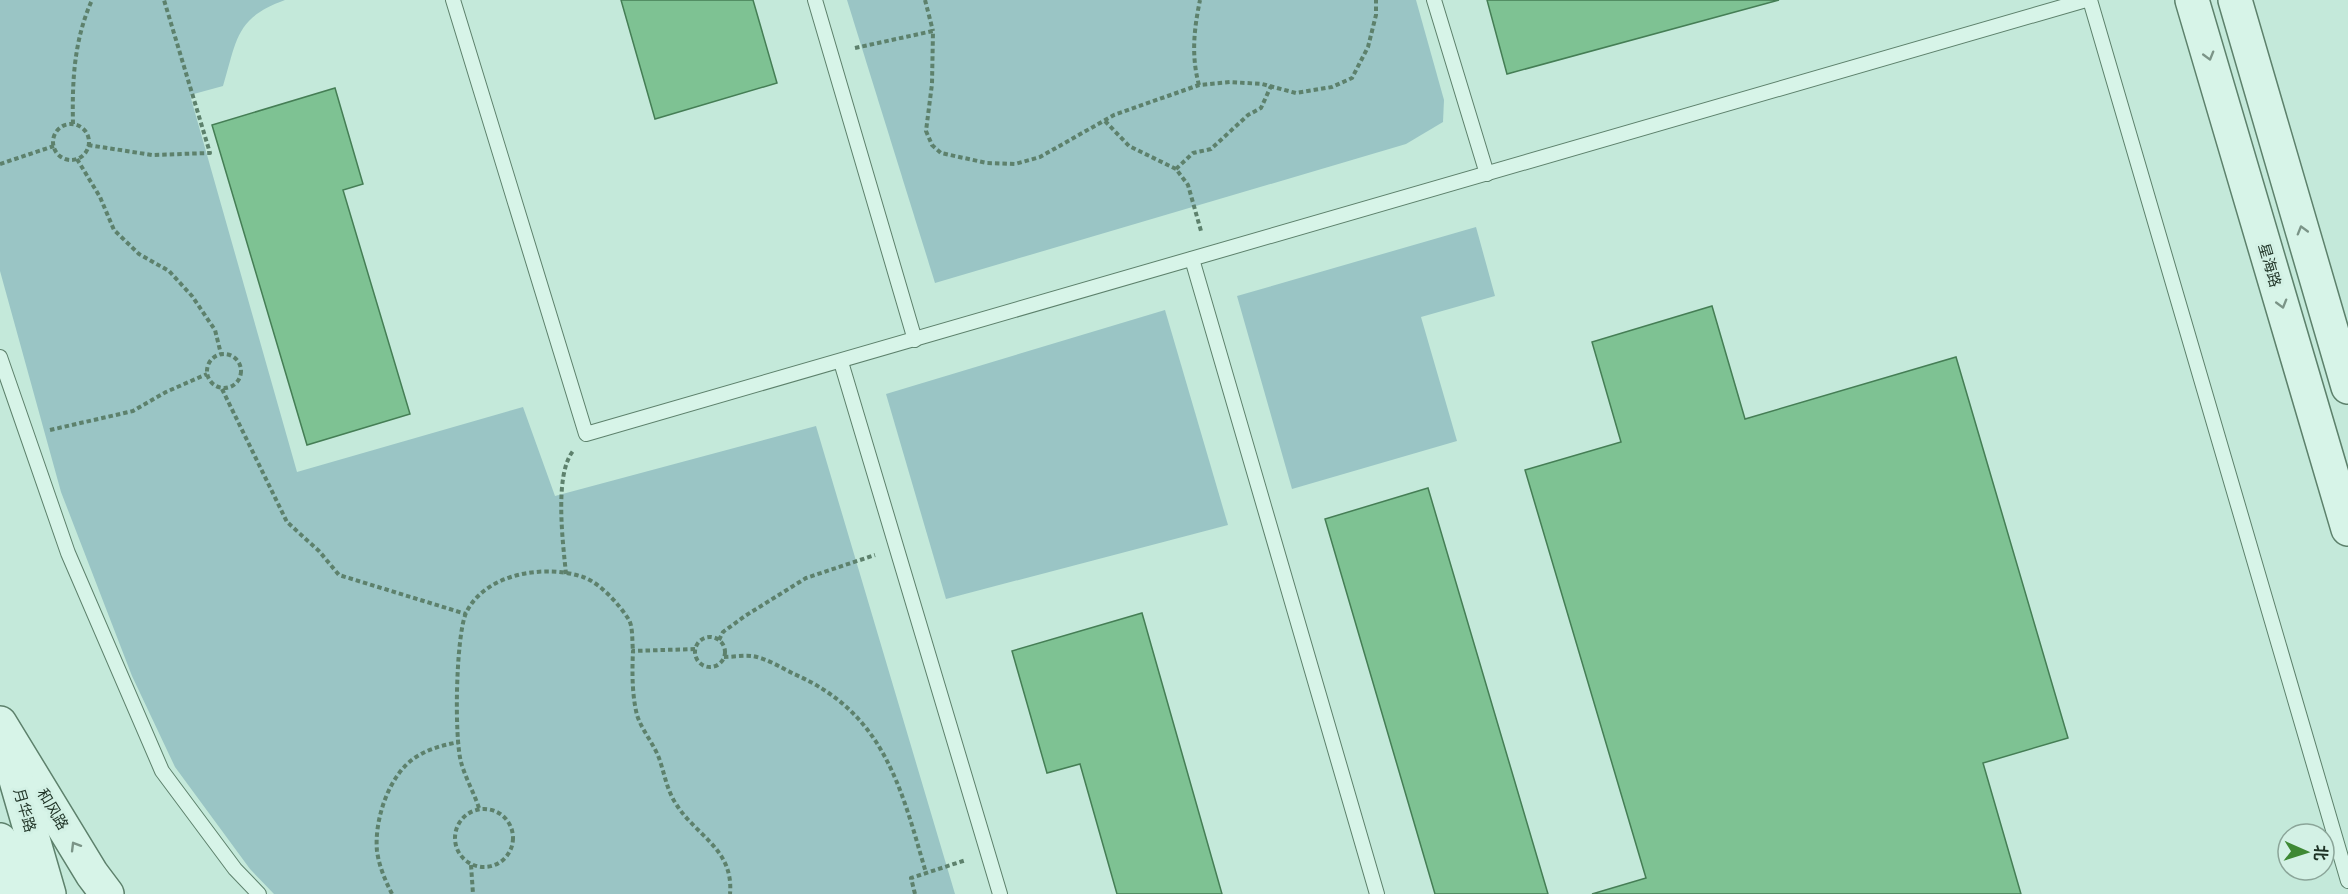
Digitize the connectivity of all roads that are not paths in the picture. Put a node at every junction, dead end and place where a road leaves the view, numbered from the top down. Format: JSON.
{"nodes":[{"id":1,"x":453,"y":0,"type":"edge"},
{"id":2,"x":814,"y":0,"type":"edge"},
{"id":3,"x":1434,"y":0,"type":"edge"},
{"id":4,"x":2088,"y":0,"type":"edge"},
{"id":5,"x":2192,"y":0,"type":"edge"},
{"id":6,"x":2235,"y":0,"type":"edge"},
{"id":7,"x":1487,"y":174,"type":"junction"},
{"id":8,"x":1192,"y":259,"type":"junction"},
{"id":9,"x":915,"y":340,"type":"junction"},
{"id":10,"x":0,"y":357,"type":"edge"},
{"id":11,"x":841,"y":362,"type":"junction"},
{"id":12,"x":2348,"y":387,"type":"edge"},
{"id":13,"x":2348,"y":530,"type":"edge"},
{"id":14,"x":0,"y":725,"type":"edge"},
{"id":15,"x":0,"y":783,"type":"edge"},
{"id":16,"x":32,"y":836,"type":"junction"},
{"id":17,"x":0,"y":840,"type":"edge"},
{"id":18,"x":2348,"y":880,"type":"edge"},
{"id":19,"x":16,"y":894,"type":"edge"},
{"id":20,"x":49,"y":894,"type":"edge"},
{"id":21,"x":72,"y":894,"type":"edge"},
{"id":22,"x":107,"y":894,"type":"edge"},
{"id":23,"x":259,"y":894,"type":"edge"},
{"id":24,"x":1000,"y":894,"type":"edge"},
{"id":25,"x":1377,"y":894,"type":"edge"}],
"edges":[{"from":1,"to":11,"type":"lane"},
{"from":2,"to":9,"type":"lane"},
{"from":3,"to":7,"type":"lane"},
{"from":4,"to":7,"type":"lane"},
{"from":4,"to":18,"type":"lane"},
{"from":5,"to":13,"type":"street","name":"星海路","one_way":true},
{"from":12,"to":6,"type":"street","one_way":true},
{"from":7,"to":8,"type":"lane"},
{"from":8,"to":9,"type":"lane"},
{"from":8,"to":25,"type":"lane"},
{"from":9,"to":11,"type":"lane"},
{"from":10,"to":23,"type":"lane"},
{"from":11,"to":24,"type":"lane"},
{"from":14,"to":16,"type":"street","name":"月华路"},
{"from":22,"to":14,"type":"street","name":"和风路","one_way":true},
{"from":15,"to":16,"type":"street","name":"和风路"},
{"from":16,"to":20,"type":"street","name":"月华路"},
{"from":16,"to":21,"type":"street","name":"和风路"},
{"from":17,"to":19,"type":"street"}]}
